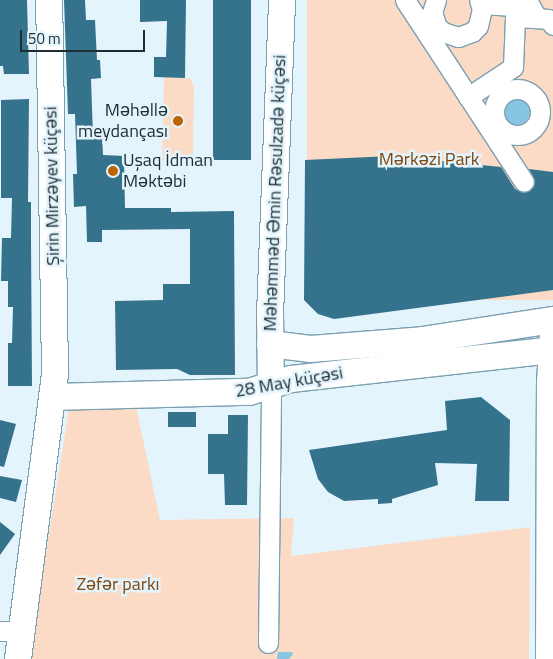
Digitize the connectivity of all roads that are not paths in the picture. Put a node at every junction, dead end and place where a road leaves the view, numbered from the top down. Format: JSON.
{"nodes":[{"id":1,"x":49,"y":0,"type":"edge"},
{"id":2,"x":282,"y":0,"type":"edge"},
{"id":3,"x":406,"y":0,"type":"edge"},
{"id":4,"x":436,"y":0,"type":"edge"},
{"id":5,"x":480,"y":6,"type":"edge"},
{"id":6,"x":532,"y":13,"type":"edge"},
{"id":7,"x":465,"y":36,"type":"junction"},
{"id":8,"x":453,"y":75,"type":"junction"},
{"id":9,"x":480,"y":106,"type":"junction"},
{"id":10,"x":518,"y":135,"type":"junction"},
{"id":11,"x":553,"y":320,"type":"edge"},
{"id":12,"x":270,"y":344,"type":"junction"},
{"id":13,"x":552,"y":344,"type":"edge"},
{"id":14,"x":54,"y":385,"type":"junction"},
{"id":15,"x":271,"y":386,"type":"junction"},
{"id":16,"x":552,"y":591,"type":"edge"},
{"id":17,"x":552,"y":623,"type":"edge"},
{"id":18,"x":10,"y":631,"type":"edge"},
{"id":19,"x":268,"y":643,"type":"dead end"},
{"id":20,"x":18,"y":659,"type":"edge"},
{"id":21,"x":550,"y":659,"type":"edge"}],
"edges":[{"from":1,"to":14,"type":"street","name":"Şirin Mirzəyev küçəsi"},
{"from":2,"to":12,"type":"street","name":"Məhəmməd Əmin Rəsulzadə küçəsi"},
{"from":3,"to":8,"type":"street"},
{"from":4,"to":7,"type":"street"},
{"from":5,"to":6,"type":"street"},
{"from":5,"to":7,"type":"street"},
{"from":6,"to":9,"type":"street"},
{"from":7,"to":8,"type":"street"},
{"from":8,"to":9,"type":"street"},
{"from":9,"to":10,"type":"street"},
{"from":9,"to":10,"type":"street"},
{"from":9,"to":10,"type":"street"},
{"from":11,"to":12,"type":"street","name":"28 May küçəsi"},
{"from":12,"to":15,"type":"street","name":"Məhəmməd Əmin Rəsulzadə küçəsi"},
{"from":13,"to":15,"type":"street","name":"28 May küçəsi"},
{"from":13,"to":16,"type":"street"},
{"from":14,"to":15,"type":"street","name":"28 May küçəsi"},
{"from":14,"to":18,"type":"street","name":"Şirin Mirzəyev küçəsi"},
{"from":15,"to":19,"type":"street"},
{"from":16,"to":17,"type":"street"},
{"from":17,"to":21,"type":"street"},
{"from":18,"to":20,"type":"street","name":"Şirin Mirzəyev küçəsi"}]}
